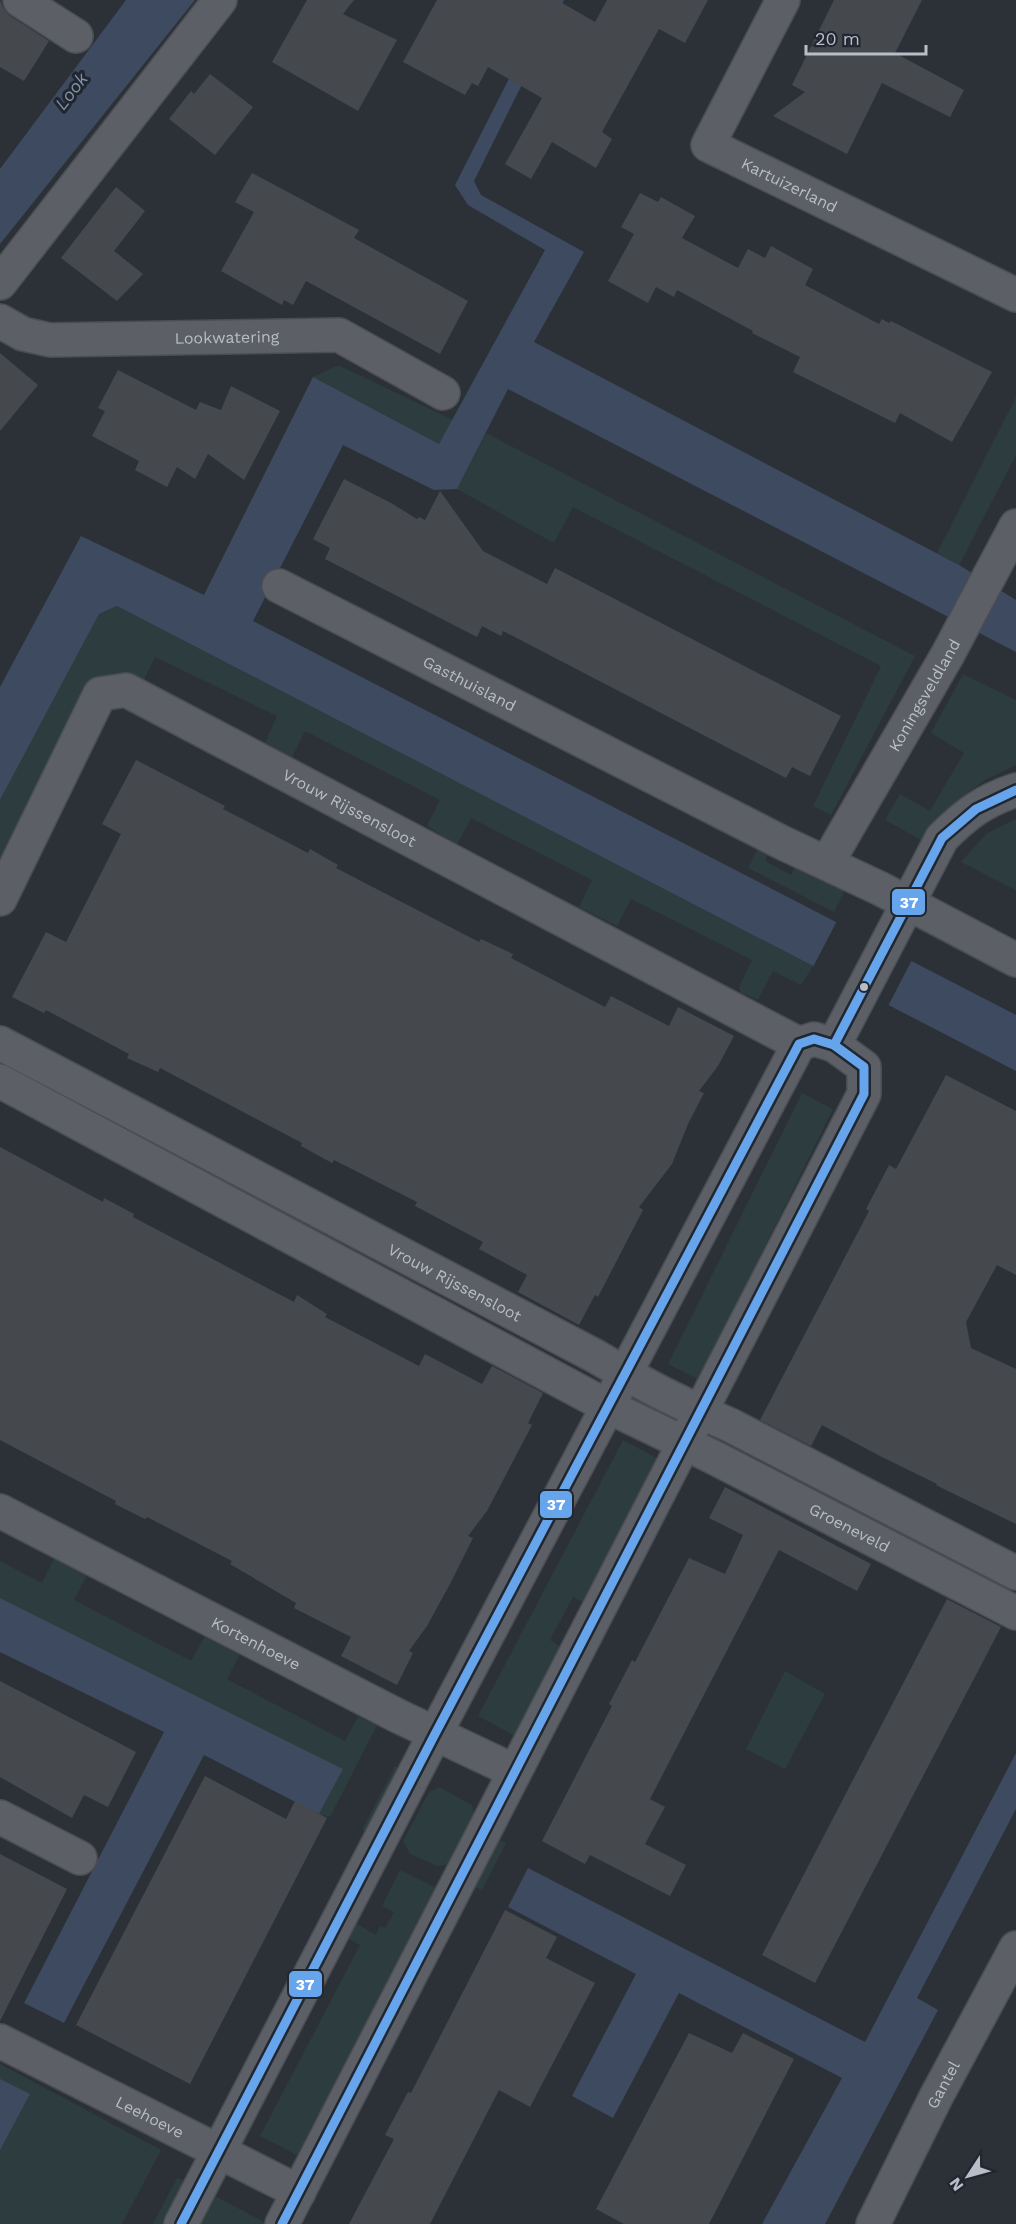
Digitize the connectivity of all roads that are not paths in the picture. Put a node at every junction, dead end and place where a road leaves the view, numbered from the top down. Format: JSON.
{"nodes":[{"id":1,"x":20,"y":0,"type":"edge"},
{"id":2,"x":220,"y":0,"type":"edge"},
{"id":3,"x":783,"y":0,"type":"edge"},
{"id":4,"x":76,"y":36,"type":"dead end"},
{"id":5,"x":0,"y":283,"type":"edge"},
{"id":6,"x":1016,"y":296,"type":"edge"},
{"id":7,"x":0,"y":321,"type":"edge"},
{"id":8,"x":443,"y":393,"type":"dead end"},
{"id":9,"x":1016,"y":526,"type":"edge"},
{"id":10,"x":279,"y":586,"type":"dead end"},
{"id":11,"x":1016,"y":790,"type":"edge"},
{"id":12,"x":827,"y":863,"type":"junction"},
{"id":13,"x":0,"y":899,"type":"edge"},
{"id":14,"x":907,"y":903,"type":"junction"},
{"id":15,"x":1016,"y":960,"type":"edge"},
{"id":16,"x":0,"y":1043,"type":"edge"},
{"id":17,"x":799,"y":1044,"type":"junction"},
{"id":18,"x":834,"y":1045,"type":"junction"},
{"id":19,"x":0,"y":1081,"type":"edge"},
{"id":20,"x":624,"y":1373,"type":"junction"},
{"id":21,"x":607,"y":1406,"type":"junction"},
{"id":22,"x":700,"y":1412,"type":"junction"},
{"id":23,"x":683,"y":1444,"type":"junction"},
{"id":24,"x":0,"y":1511,"type":"edge"},
{"id":25,"x":1016,"y":1573,"type":"edge"},
{"id":26,"x":1016,"y":1613,"type":"edge"},
{"id":27,"x":435,"y":1734,"type":"junction"},
{"id":28,"x":514,"y":1771,"type":"junction"},
{"id":29,"x":0,"y":1817,"type":"edge"},
{"id":30,"x":80,"y":1858,"type":"dead end"},
{"id":31,"x":1016,"y":1948,"type":"edge"},
{"id":32,"x":0,"y":2041,"type":"edge"},
{"id":33,"x":219,"y":2151,"type":"junction"},
{"id":34,"x":299,"y":2192,"type":"junction"},
{"id":35,"x":181,"y":2224,"type":"edge"},
{"id":36,"x":282,"y":2224,"type":"edge"},
{"id":37,"x":873,"y":2224,"type":"edge"}],
"edges":[{"from":1,"to":4,"type":"street"},
{"from":2,"to":5,"type":"street"},
{"from":3,"to":6,"type":"street","name":"Kartuizerland"},
{"from":7,"to":8,"type":"street","name":"Lookwatering"},
{"from":9,"to":12,"type":"street","name":"Koningsveldland"},
{"from":10,"to":12,"type":"street","name":"Gasthuisland"},
{"from":11,"to":14,"type":"street"},
{"from":12,"to":14,"type":"street","name":"Gasthuisland"},
{"from":13,"to":17,"type":"street","name":"Vrouw Rijssensloot"},
{"from":14,"to":15,"type":"street","name":"Gasthuisland"},
{"from":14,"to":18,"type":"street"},
{"from":16,"to":20,"type":"street","name":"Vrouw Rijssensloot"},
{"from":17,"to":18,"type":"street"},
{"from":17,"to":20,"type":"street"},
{"from":18,"to":22,"type":"street"},
{"from":19,"to":21,"type":"street"},
{"from":20,"to":21,"type":"street"},
{"from":20,"to":22,"type":"street","name":"Vrouw Rijssensloot"},
{"from":21,"to":23,"type":"street","name":"Groeneveld"},
{"from":21,"to":27,"type":"street"},
{"from":22,"to":23,"type":"street"},
{"from":22,"to":25,"type":"street"},
{"from":23,"to":26,"type":"street","name":"Groeneveld"},
{"from":23,"to":28,"type":"street"},
{"from":24,"to":27,"type":"street","name":"Kortenhoeve"},
{"from":27,"to":28,"type":"street","name":"Kortenhoeve"},
{"from":27,"to":33,"type":"street"},
{"from":28,"to":34,"type":"street"},
{"from":29,"to":30,"type":"street"},
{"from":31,"to":37,"type":"street","name":"Gantel"},
{"from":32,"to":33,"type":"street","name":"Leehoeve"},
{"from":33,"to":34,"type":"street","name":"Leehoeve"},
{"from":33,"to":35,"type":"street"},
{"from":34,"to":36,"type":"street"}]}
